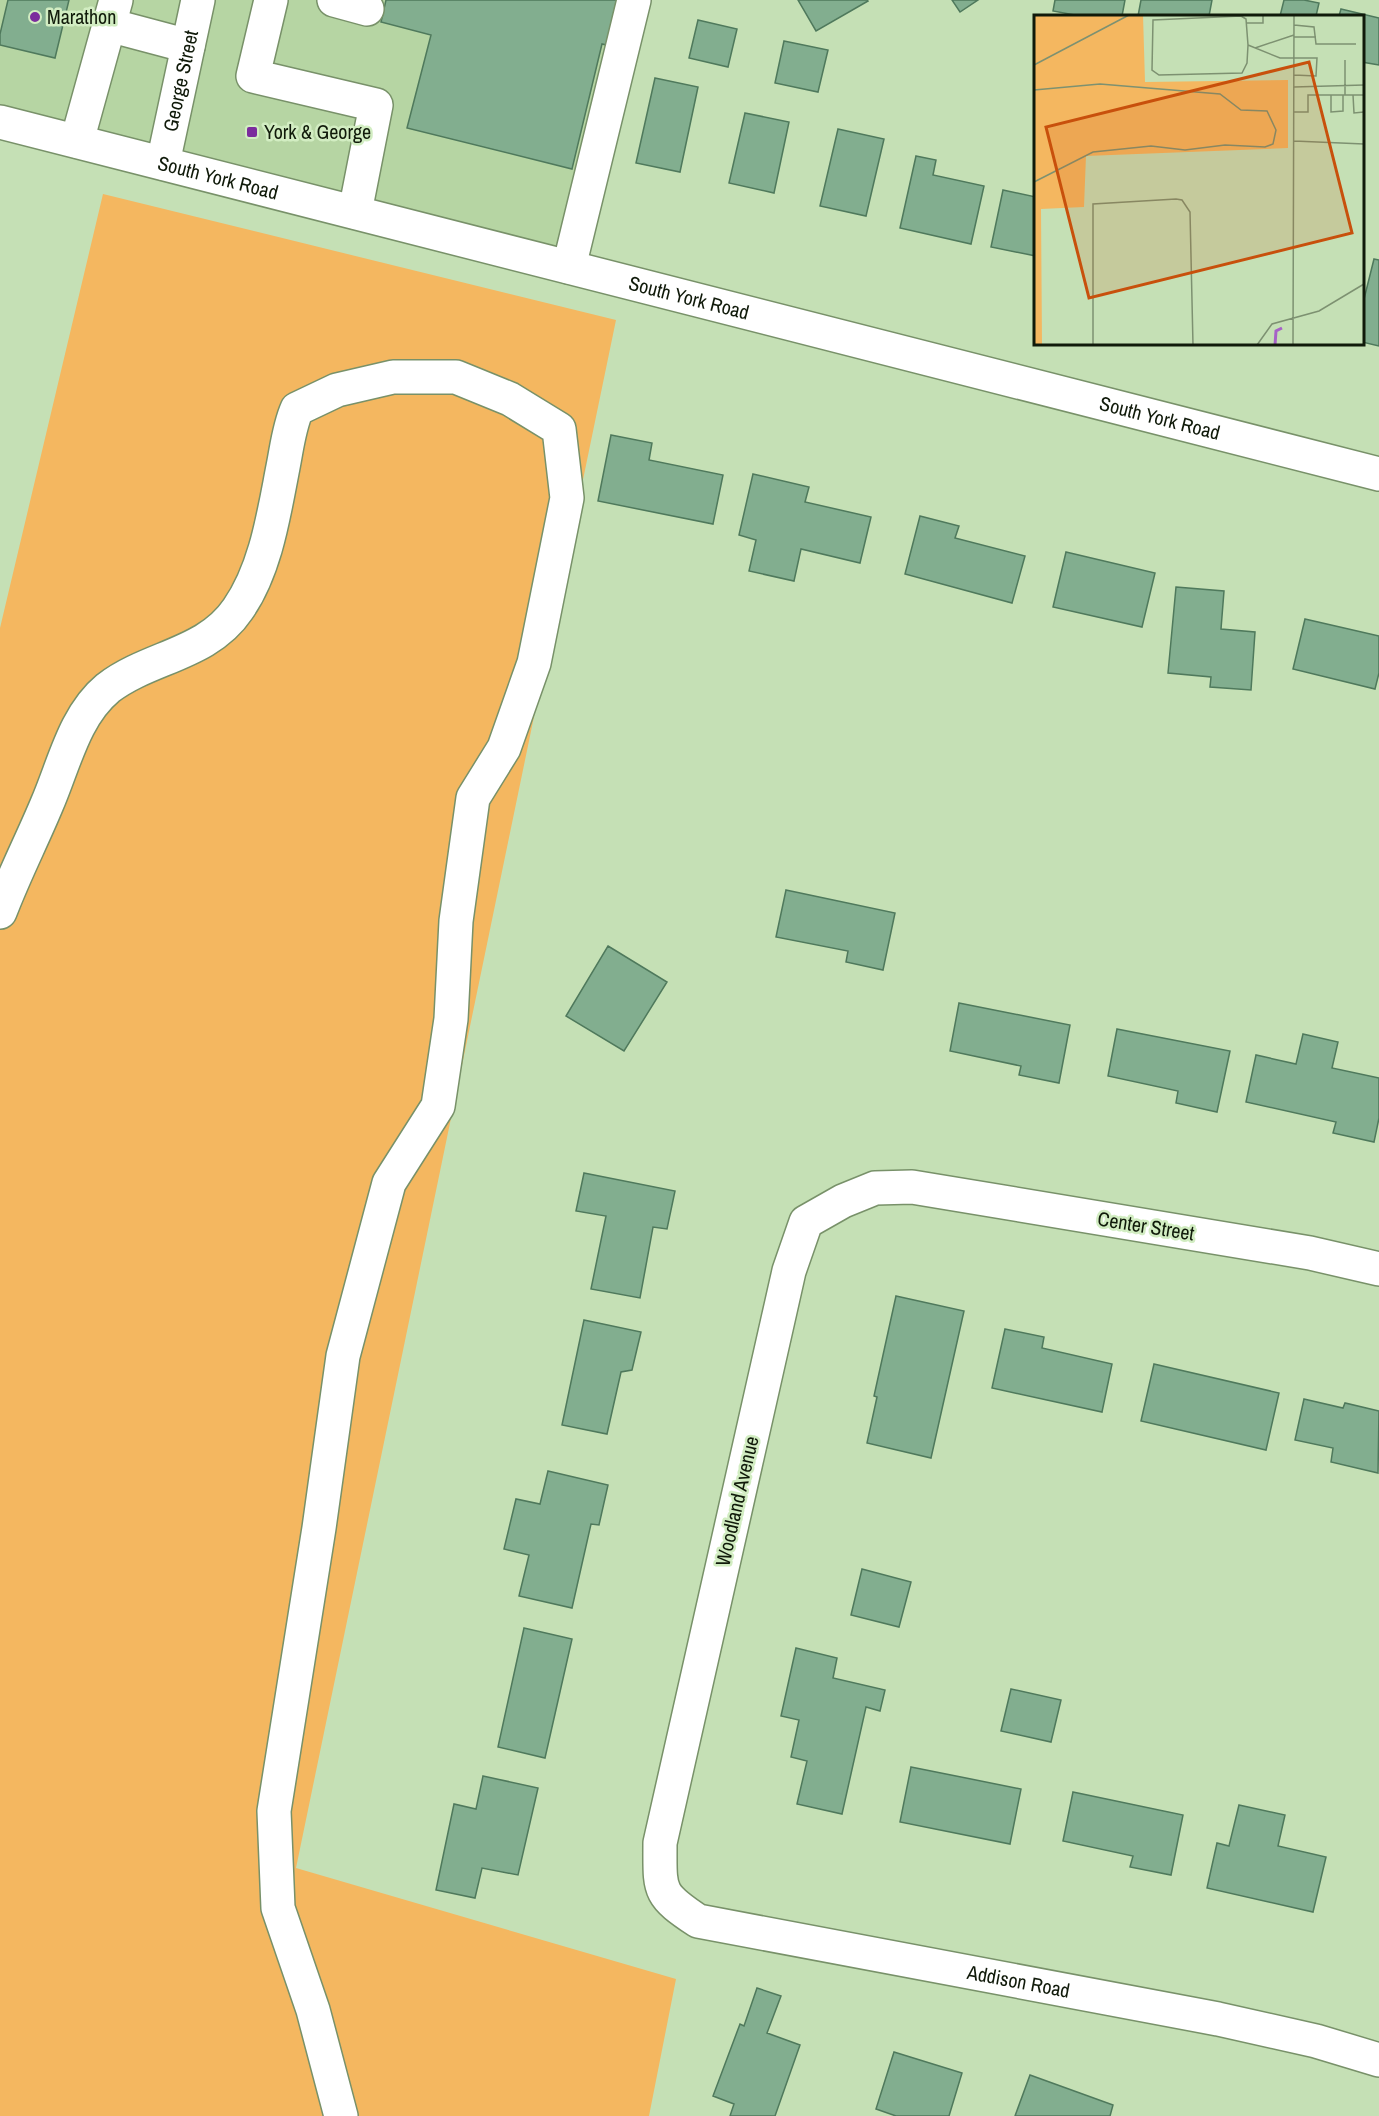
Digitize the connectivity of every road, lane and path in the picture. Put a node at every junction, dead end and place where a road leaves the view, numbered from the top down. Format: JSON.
{"nodes":[{"id":1,"x":198,"y":0,"type":"edge"},
{"id":2,"x":271,"y":0,"type":"edge"},
{"id":3,"x":334,"y":0,"type":"edge"},
{"id":4,"x":634,"y":0,"type":"edge"},
{"id":5,"x":367,"y":9,"type":"dead end"},
{"id":6,"x":112,"y":13,"type":"edge"},
{"id":7,"x":188,"y":46,"type":"junction"},
{"id":8,"x":0,"y":122,"type":"edge"},
{"id":9,"x":77,"y":141,"type":"junction"},
{"id":10,"x":163,"y":163,"type":"junction"},
{"id":11,"x":355,"y":212,"type":"junction"},
{"id":12,"x":569,"y":267,"type":"junction"},
{"id":13,"x":1379,"y":474,"type":"edge"},
{"id":14,"x":0,"y":912,"type":"edge"},
{"id":15,"x":912,"y":1186,"type":"joint"},
{"id":16,"x":1379,"y":1269,"type":"edge"},
{"id":17,"x":665,"y":1894,"type":"joint"},
{"id":18,"x":1379,"y":2060,"type":"edge"},
{"id":19,"x":341,"y":2116,"type":"edge"}],
"edges":[{"from":1,"to":7,"type":"street","name":"George Street"},
{"from":2,"to":11,"type":"street"},
{"from":3,"to":5,"type":"street"},
{"from":4,"to":12,"type":"street"},
{"from":6,"to":7,"type":"street"},
{"from":6,"to":9,"type":"street"},
{"from":7,"to":10,"type":"street","name":"George Street"},
{"from":8,"to":9,"type":"street","name":"South York Road"},
{"from":9,"to":10,"type":"street","name":"South York Road"},
{"from":10,"to":11,"type":"street","name":"South York Road"},
{"from":11,"to":12,"type":"street","name":"South York Road"},
{"from":12,"to":13,"type":"street","name":"South York Road"},
{"from":14,"to":19,"type":"street"},
{"from":15,"to":16,"type":"street","name":"Center Street"},
{"from":15,"to":17,"type":"street","name":"Woodland Avenue"},
{"from":17,"to":18,"type":"street","name":"Addison Road"}]}
